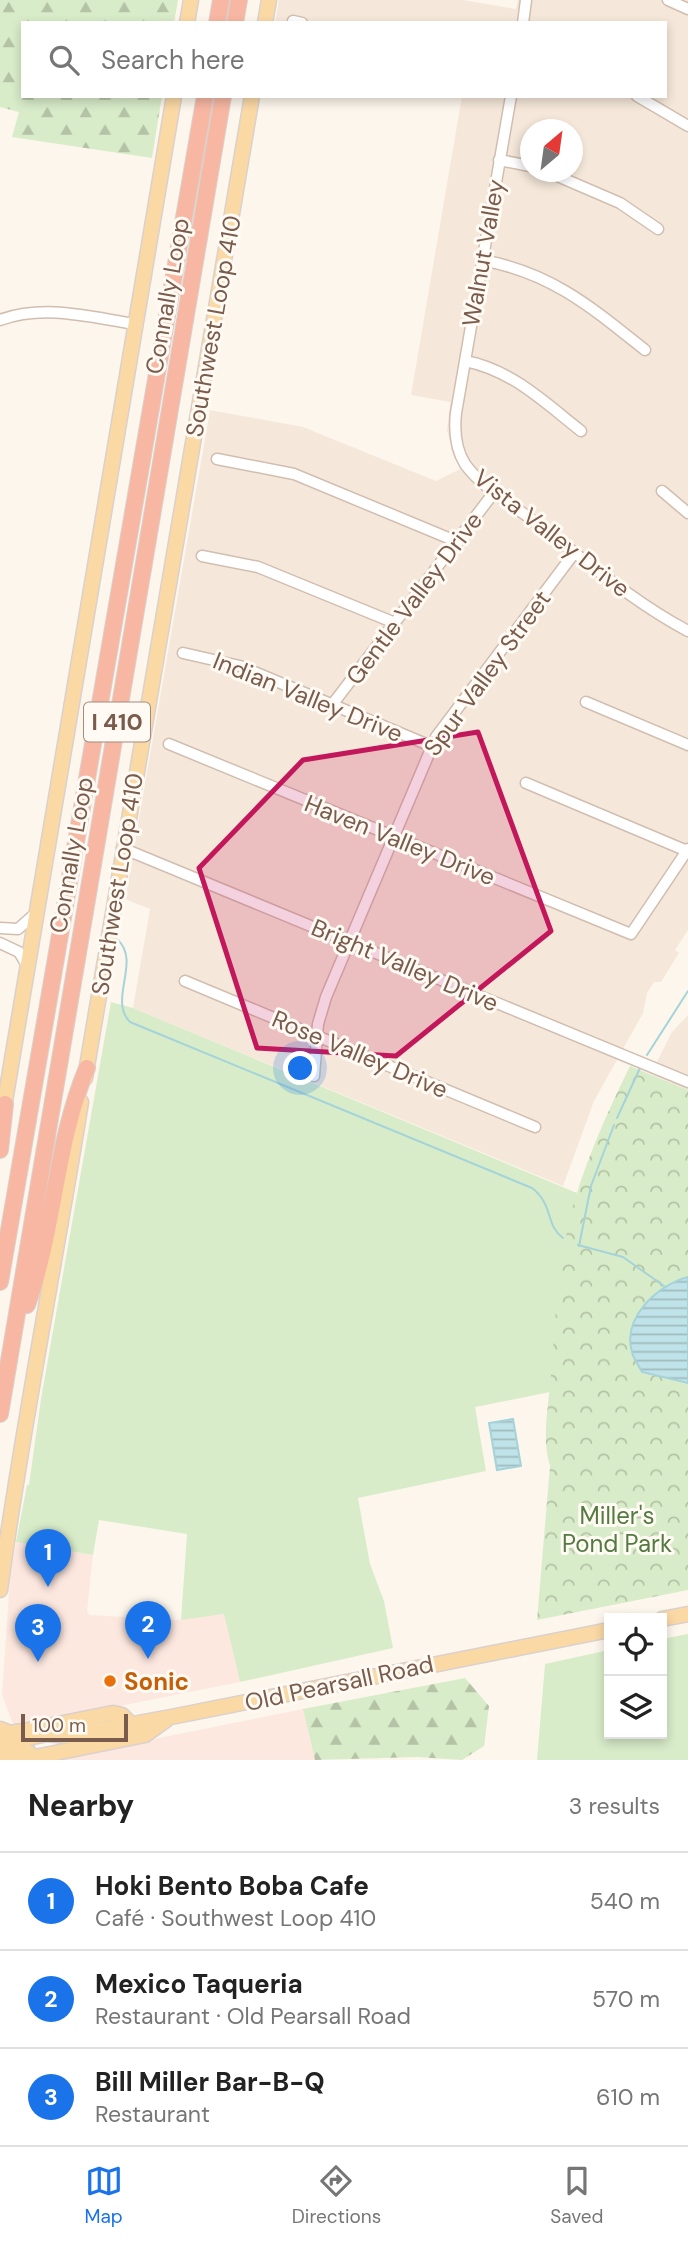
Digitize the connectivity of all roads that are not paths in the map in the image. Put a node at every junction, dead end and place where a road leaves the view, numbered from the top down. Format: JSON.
{"nodes":[{"id":1,"x":191,"y":0,"type":"edge"},
{"id":2,"x":221,"y":0,"type":"edge"},
{"id":3,"x":239,"y":0,"type":"edge"},
{"id":4,"x":269,"y":0,"type":"edge"},
{"id":5,"x":526,"y":0,"type":"edge"},
{"id":6,"x":668,"y":0,"type":"edge"},
{"id":7,"x":688,"y":9,"type":"edge"},
{"id":8,"x":187,"y":21,"type":"edge"},
{"id":9,"x":218,"y":21,"type":"edge"},
{"id":10,"x":235,"y":21,"type":"edge"},
{"id":11,"x":265,"y":21,"type":"edge"},
{"id":12,"x":523,"y":21,"type":"edge"},
{"id":13,"x":174,"y":98,"type":"edge"},
{"id":14,"x":205,"y":98,"type":"edge"},
{"id":15,"x":223,"y":98,"type":"edge"},
{"id":16,"x":253,"y":98,"type":"edge"},
{"id":17,"x":511,"y":98,"type":"edge"},
{"id":18,"x":640,"y":98,"type":"edge"},
{"id":19,"x":688,"y":126,"type":"edge"},
{"id":20,"x":499,"y":160,"type":"junction"},
{"id":21,"x":520,"y":164,"type":"edge"},
{"id":22,"x":571,"y":182,"type":"edge"},
{"id":23,"x":658,"y":229,"type":"dead end"},
{"id":24,"x":482,"y":260,"type":"junction"},
{"id":25,"x":0,"y":320,"type":"edge"},
{"id":26,"x":135,"y":324,"type":"junction"},
{"id":27,"x":645,"y":350,"type":"dead end"},
{"id":28,"x":465,"y":361,"type":"junction"},
{"id":29,"x":457,"y":410,"type":"joint"},
{"id":30,"x":581,"y":431,"type":"dead end"},
{"id":31,"x":218,"y":459,"type":"dead end"},
{"id":32,"x":495,"y":491,"type":"junction"},
{"id":33,"x":662,"y":491,"type":"dead end"},
{"id":34,"x":688,"y":513,"type":"edge"},
{"id":35,"x":458,"y":542,"type":"junction"},
{"id":36,"x":575,"y":552,"type":"junction"},
{"id":37,"x":202,"y":556,"type":"dead end"},
{"id":38,"x":395,"y":623,"type":"junction"},
{"id":39,"x":688,"y":631,"type":"edge"},
{"id":40,"x":183,"y":653,"type":"dead end"},
{"id":41,"x":586,"y":702,"type":"dead end"},
{"id":42,"x":332,"y":705,"type":"junction"},
{"id":43,"x":169,"y":744,"type":"dead end"},
{"id":44,"x":688,"y":745,"type":"edge"},
{"id":45,"x":430,"y":746,"type":"junction"},
{"id":46,"x":526,"y":783,"type":"dead end"},
{"id":47,"x":391,"y":837,"type":"junction"},
{"id":48,"x":122,"y":848,"type":"junction"},
{"id":49,"x":687,"y":850,"type":"edge"},
{"id":50,"x":36,"y":913,"type":"junction"},
{"id":51,"x":0,"y":928,"type":"edge"},
{"id":52,"x":349,"y":941,"type":"junction"},
{"id":53,"x":0,"y":943,"type":"edge"},
{"id":54,"x":28,"y":968,"type":"junction"},
{"id":55,"x":185,"y":981,"type":"dead end"},
{"id":56,"x":317,"y":1036,"type":"junction"},
{"id":57,"x":86,"y":1068,"type":"junction"},
{"id":58,"x":314,"y":1076,"type":"dead end"},
{"id":59,"x":688,"y":1082,"type":"edge"},
{"id":60,"x":5,"y":1104,"type":"junction"},
{"id":61,"x":535,"y":1127,"type":"dead end"},
{"id":62,"x":0,"y":1132,"type":"edge"},
{"id":63,"x":0,"y":1150,"type":"edge"},
{"id":64,"x":0,"y":1282,"type":"edge"},
{"id":65,"x":11,"y":1347,"type":"junction"},
{"id":66,"x":0,"y":1414,"type":"edge"},
{"id":67,"x":0,"y":1590,"type":"edge"},
{"id":68,"x":688,"y":1614,"type":"edge"},
{"id":69,"x":667,"y":1618,"type":"edge"},
{"id":70,"x":604,"y":1631,"type":"edge"},
{"id":71,"x":171,"y":1717,"type":"junction"},
{"id":72,"x":131,"y":1724,"type":"junction"},
{"id":73,"x":0,"y":1729,"type":"edge"},
{"id":74,"x":68,"y":1736,"type":"junction"},
{"id":75,"x":0,"y":1744,"type":"edge"},
{"id":76,"x":0,"y":1758,"type":"edge"},
{"id":77,"x":20,"y":1760,"type":"edge"}],
"edges":[{"from":1,"to":8,"type":"main road"},
{"from":2,"to":9,"type":"highway"},
{"from":3,"to":10,"type":"highway"},
{"from":4,"to":11,"type":"main road"},
{"from":5,"to":12,"type":"street"},
{"from":6,"to":7,"type":"street"},
{"from":13,"to":26,"type":"main road"},
{"from":14,"to":64,"type":"highway","name":"Connally Loop","number":"I 410"},
{"from":15,"to":65,"type":"highway","name":"Connally Loop","number":"I 410"},
{"from":16,"to":48,"type":"main road","name":"Southwest Loop 410"},
{"from":17,"to":20,"type":"street","name":"Walnut Valley"},
{"from":18,"to":19,"type":"street"},
{"from":20,"to":21,"type":"street"},
{"from":20,"to":24,"type":"street","name":"Walnut Valley"},
{"from":22,"to":23,"type":"street"},
{"from":24,"to":27,"type":"street"},
{"from":24,"to":28,"type":"street","name":"Walnut Valley"},
{"from":25,"to":26,"type":"street"},
{"from":26,"to":50,"type":"main road"},
{"from":28,"to":29,"type":"street","name":"Walnut Valley"},
{"from":28,"to":30,"type":"street"},
{"from":29,"to":32,"type":"street","name":"Vista Valley Drive"},
{"from":31,"to":35,"type":"street"},
{"from":32,"to":35,"type":"street","name":"Gentle Valley Drive"},
{"from":32,"to":36,"type":"street","name":"Vista Valley Drive"},
{"from":33,"to":34,"type":"street"},
{"from":35,"to":38,"type":"street","name":"Gentle Valley Drive"},
{"from":36,"to":39,"type":"street","name":"Vista Valley Drive"},
{"from":36,"to":45,"type":"street","name":"Spur Valley Street"},
{"from":37,"to":38,"type":"street"},
{"from":38,"to":42,"type":"street","name":"Gentle Valley Drive"},
{"from":40,"to":42,"type":"street","name":"Indian Valley Drive"},
{"from":41,"to":44,"type":"street"},
{"from":42,"to":45,"type":"street","name":"Indian Valley Drive"},
{"from":43,"to":47,"type":"street","name":"Haven Valley Drive"},
{"from":45,"to":47,"type":"street","name":"Spur Valley Street"},
{"from":46,"to":49,"type":"street"},
{"from":47,"to":49,"type":"street","name":"Haven Valley Drive"},
{"from":47,"to":52,"type":"street","name":"Spur Valley Street"},
{"from":48,"to":52,"type":"street","name":"Bright Valley Drive"},
{"from":48,"to":57,"type":"main road","name":"Southwest Loop 410"},
{"from":50,"to":51,"type":"street"},
{"from":50,"to":54,"type":"main road"},
{"from":52,"to":56,"type":"street","name":"Spur Valley Street"},
{"from":52,"to":59,"type":"street","name":"Bright Valley Drive"},
{"from":53,"to":54,"type":"street"},
{"from":54,"to":60,"type":"main road"},
{"from":55,"to":56,"type":"street","name":"Rose Valley Drive"},
{"from":56,"to":58,"type":"street","name":"Spur Valley Street"},
{"from":56,"to":61,"type":"street","name":"Rose Valley Drive"},
{"from":57,"to":65,"type":"highway"},
{"from":57,"to":67,"type":"main road","name":"Southwest Loop 410"},
{"from":60,"to":62,"type":"main road"},
{"from":60,"to":63,"type":"highway"},
{"from":65,"to":66,"type":"highway","name":"Connally Loop","number":"I 410"},
{"from":68,"to":69,"type":"main road"},
{"from":70,"to":71,"type":"main road","name":"Old Pearsall Road"},
{"from":71,"to":72,"type":"main road","name":"Old Pearsall Road"},
{"from":71,"to":77,"type":"main road"},
{"from":72,"to":73,"type":"main road"},
{"from":72,"to":74,"type":"main road","name":"Old Pearsall Road"},
{"from":74,"to":75,"type":"main road","name":"Old Pearsall Road"},
{"from":74,"to":76,"type":"main road","name":"Old Pearsall Road"}]}
